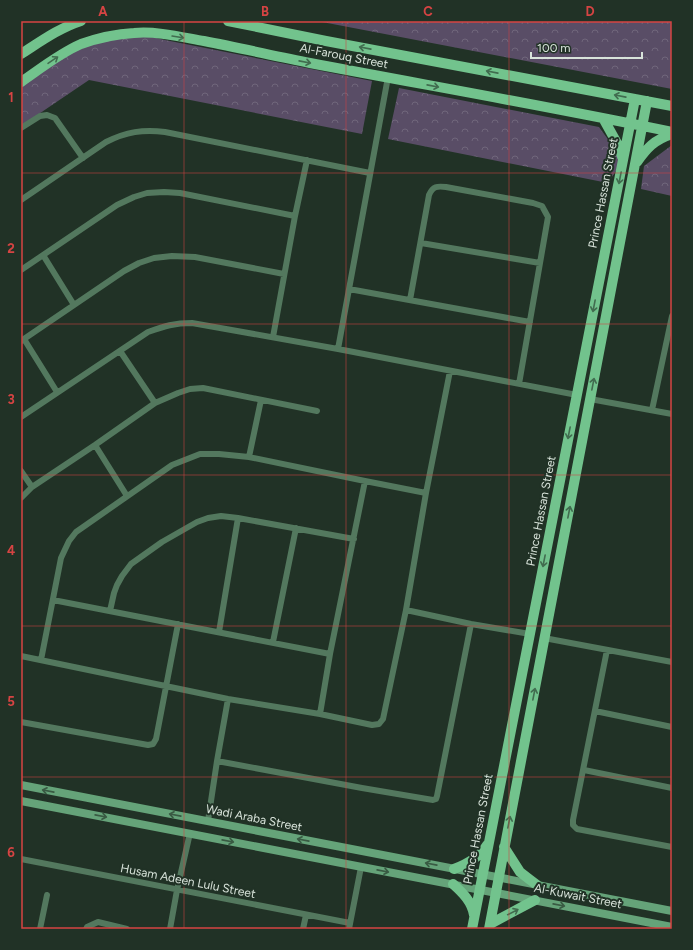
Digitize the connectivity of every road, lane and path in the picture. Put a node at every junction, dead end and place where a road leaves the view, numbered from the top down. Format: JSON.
{"nodes":[{"id":1,"x":81,"y":21,"type":"edge"},
{"id":2,"x":228,"y":21,"type":"edge"},
{"id":3,"x":21,"y":54,"type":"edge"},
{"id":4,"x":388,"y":77,"type":"junction"},
{"id":5,"x":21,"y":82,"type":"edge"},
{"id":6,"x":635,"y":99,"type":"junction"},
{"id":7,"x":647,"y":101,"type":"junction"},
{"id":8,"x":672,"y":106,"type":"edge"},
{"id":9,"x":603,"y":118,"type":"junction"},
{"id":10,"x":630,"y":123,"type":"junction"},
{"id":11,"x":643,"y":126,"type":"junction"},
{"id":12,"x":21,"y":128,"type":"edge"},
{"id":13,"x":672,"y":133,"type":"edge"},
{"id":14,"x":83,"y":158,"type":"junction"},
{"id":15,"x":307,"y":160,"type":"junction"},
{"id":16,"x":623,"y":160,"type":"junction"},
{"id":17,"x":635,"y":166,"type":"junction"},
{"id":18,"x":370,"y":173,"type":"junction"},
{"id":19,"x":21,"y":200,"type":"edge"},
{"id":20,"x":295,"y":216,"type":"junction"},
{"id":21,"x":421,"y":243,"type":"junction"},
{"id":22,"x":43,"y":255,"type":"junction"},
{"id":23,"x":540,"y":263,"type":"junction"},
{"id":24,"x":21,"y":270,"type":"edge"},
{"id":25,"x":284,"y":274,"type":"junction"},
{"id":26,"x":349,"y":289,"type":"junction"},
{"id":27,"x":410,"y":300,"type":"junction"},
{"id":28,"x":74,"y":305,"type":"junction"},
{"id":29,"x":672,"y":316,"type":"edge"},
{"id":30,"x":530,"y":322,"type":"junction"},
{"id":31,"x":273,"y":337,"type":"junction"},
{"id":32,"x":23,"y":340,"type":"edge"},
{"id":33,"x":669,"y":346,"type":"edge"},
{"id":34,"x":338,"y":349,"type":"junction"},
{"id":35,"x":120,"y":351,"type":"junction"},
{"id":36,"x":450,"y":371,"type":"junction"},
{"id":37,"x":519,"y":384,"type":"junction"},
{"id":38,"x":57,"y":392,"type":"junction"},
{"id":39,"x":577,"y":395,"type":"junction"},
{"id":40,"x":590,"y":399,"type":"junction"},
{"id":41,"x":261,"y":400,"type":"junction"},
{"id":42,"x":155,"y":403,"type":"junction"},
{"id":43,"x":652,"y":410,"type":"junction"},
{"id":44,"x":317,"y":411,"type":"dead end"},
{"id":45,"x":672,"y":414,"type":"edge"},
{"id":46,"x":21,"y":417,"type":"edge"},
{"id":47,"x":96,"y":445,"type":"junction"},
{"id":48,"x":249,"y":457,"type":"junction"},
{"id":49,"x":21,"y":472,"type":"edge"},
{"id":50,"x":365,"y":481,"type":"junction"},
{"id":51,"x":32,"y":487,"type":"junction"},
{"id":52,"x":426,"y":493,"type":"junction"},
{"id":53,"x":126,"y":496,"type":"junction"},
{"id":54,"x":21,"y":498,"type":"edge"},
{"id":55,"x":238,"y":518,"type":"junction"},
{"id":56,"x":296,"y":528,"type":"junction"},
{"id":57,"x":354,"y":539,"type":"junction"},
{"id":58,"x":53,"y":600,"type":"junction"},
{"id":59,"x":406,"y":610,"type":"junction"},
{"id":60,"x":110,"y":611,"type":"junction"},
{"id":61,"x":178,"y":624,"type":"junction"},
{"id":62,"x":471,"y":624,"type":"junction"},
{"id":63,"x":219,"y":632,"type":"junction"},
{"id":64,"x":530,"y":634,"type":"junction"},
{"id":65,"x":544,"y":638,"type":"junction"},
{"id":66,"x":273,"y":642,"type":"junction"},
{"id":67,"x":607,"y":650,"type":"junction"},
{"id":68,"x":330,"y":654,"type":"junction"},
{"id":69,"x":21,"y":656,"type":"edge"},
{"id":70,"x":41,"y":660,"type":"junction"},
{"id":71,"x":672,"y":662,"type":"edge"},
{"id":72,"x":167,"y":687,"type":"junction"},
{"id":73,"x":228,"y":699,"type":"junction"},
{"id":74,"x":595,"y":711,"type":"junction"},
{"id":75,"x":320,"y":714,"type":"junction"},
{"id":76,"x":21,"y":722,"type":"edge"},
{"id":77,"x":672,"y":727,"type":"edge"},
{"id":78,"x":217,"y":761,"type":"junction"},
{"id":79,"x":584,"y":770,"type":"junction"},
{"id":80,"x":21,"y":785,"type":"edge"},
{"id":81,"x":672,"y":788,"type":"edge"},
{"id":82,"x":21,"y":801,"type":"edge"},
{"id":83,"x":131,"y":806,"type":"junction"},
{"id":84,"x":208,"y":821,"type":"junction"},
{"id":85,"x":128,"y":822,"type":"junction"},
{"id":86,"x":190,"y":834,"type":"junction"},
{"id":87,"x":489,"y":842,"type":"junction"},
{"id":88,"x":504,"y":847,"type":"junction"},
{"id":89,"x":672,"y":847,"type":"edge"},
{"id":90,"x":21,"y":859,"type":"edge"},
{"id":91,"x":361,"y":867,"type":"junction"},
{"id":92,"x":454,"y":869,"type":"junction"},
{"id":93,"x":483,"y":874,"type":"junction"},
{"id":94,"x":499,"y":877,"type":"junction"},
{"id":95,"x":453,"y":884,"type":"junction"},
{"id":96,"x":537,"y":885,"type":"junction"},
{"id":97,"x":177,"y":890,"type":"junction"},
{"id":98,"x":480,"y":890,"type":"junction"},
{"id":99,"x":496,"y":892,"type":"junction"},
{"id":100,"x":48,"y":895,"type":"dead end"},
{"id":101,"x":535,"y":900,"type":"junction"},
{"id":102,"x":672,"y":911,"type":"edge"},
{"id":103,"x":306,"y":915,"type":"junction"},
{"id":104,"x":473,"y":924,"type":"edge"},
{"id":105,"x":349,"y":926,"type":"edge"},
{"id":106,"x":489,"y":926,"type":"edge"},
{"id":107,"x":672,"y":926,"type":"edge"},
{"id":108,"x":40,"y":929,"type":"edge"},
{"id":109,"x":86,"y":929,"type":"edge"},
{"id":110,"x":127,"y":929,"type":"edge"},
{"id":111,"x":170,"y":929,"type":"edge"},
{"id":112,"x":303,"y":929,"type":"edge"}],
"edges":[{"from":1,"to":3,"type":"main road"},
{"from":6,"to":2,"type":"main road","name":"Al-Farouq Street","one_way":true},
{"from":5,"to":4,"type":"main road","name":"Al-Farouq Street","one_way":true},
{"from":4,"to":9,"type":"main road","name":"Al-Farouq Street","one_way":true},
{"from":4,"to":18,"type":"street"},
{"from":6,"to":7,"type":"main road","name":"Al-Farouq Street"},
{"from":6,"to":10,"type":"main road","name":"Prince Hassan Street"},
{"from":7,"to":8,"type":"main road","name":"Al-Farouq Street"},
{"from":7,"to":11,"type":"main road"},
{"from":9,"to":10,"type":"main road","name":"Al-Farouq Street"},
{"from":9,"to":16,"type":"main road"},
{"from":10,"to":11,"type":"main road","name":"Al-Farouq Street"},
{"from":10,"to":16,"type":"main road","name":"Prince Hassan Street"},
{"from":11,"to":13,"type":"main road","name":"Al-Farouq Street"},
{"from":11,"to":17,"type":"main road"},
{"from":12,"to":14,"type":"street"},
{"from":13,"to":17,"type":"main road"},
{"from":14,"to":15,"type":"street"},
{"from":14,"to":19,"type":"street"},
{"from":15,"to":18,"type":"street"},
{"from":15,"to":20,"type":"street"},
{"from":16,"to":39,"type":"main road","name":"Prince Hassan Street","one_way":true},
{"from":40,"to":17,"type":"main road","one_way":true},
{"from":18,"to":26,"type":"street"},
{"from":20,"to":22,"type":"street"},
{"from":20,"to":25,"type":"street"},
{"from":21,"to":23,"type":"street"},
{"from":21,"to":23,"type":"street"},
{"from":21,"to":27,"type":"street"},
{"from":22,"to":24,"type":"street"},
{"from":22,"to":28,"type":"street"},
{"from":23,"to":30,"type":"street"},
{"from":25,"to":28,"type":"street"},
{"from":25,"to":31,"type":"street"},
{"from":26,"to":27,"type":"street"},
{"from":26,"to":34,"type":"street"},
{"from":27,"to":30,"type":"street"},
{"from":28,"to":32,"type":"street"},
{"from":29,"to":33,"type":"street"},
{"from":30,"to":37,"type":"street"},
{"from":31,"to":34,"type":"street"},
{"from":31,"to":35,"type":"street"},
{"from":32,"to":38,"type":"street"},
{"from":33,"to":43,"type":"street"},
{"from":34,"to":36,"type":"street"},
{"from":35,"to":38,"type":"street"},
{"from":35,"to":42,"type":"street"},
{"from":36,"to":37,"type":"street"},
{"from":36,"to":52,"type":"street"},
{"from":37,"to":39,"type":"street"},
{"from":38,"to":46,"type":"street"},
{"from":39,"to":64,"type":"main road","name":"Prince Hassan Street","one_way":true},
{"from":40,"to":43,"type":"street"},
{"from":65,"to":40,"type":"main road","one_way":true},
{"from":41,"to":42,"type":"street"},
{"from":41,"to":44,"type":"street"},
{"from":41,"to":48,"type":"street"},
{"from":42,"to":47,"type":"street"},
{"from":43,"to":45,"type":"street"},
{"from":47,"to":51,"type":"street"},
{"from":47,"to":53,"type":"street"},
{"from":48,"to":50,"type":"street"},
{"from":48,"to":53,"type":"street"},
{"from":49,"to":51,"type":"street"},
{"from":50,"to":52,"type":"street"},
{"from":50,"to":57,"type":"street"},
{"from":51,"to":54,"type":"street"},
{"from":52,"to":59,"type":"street"},
{"from":53,"to":58,"type":"street"},
{"from":55,"to":56,"type":"street"},
{"from":55,"to":60,"type":"street"},
{"from":55,"to":63,"type":"street"},
{"from":56,"to":57,"type":"street"},
{"from":56,"to":66,"type":"street"},
{"from":57,"to":68,"type":"street"},
{"from":58,"to":60,"type":"street"},
{"from":58,"to":70,"type":"street"},
{"from":59,"to":62,"type":"street"},
{"from":59,"to":75,"type":"street"},
{"from":60,"to":61,"type":"street"},
{"from":61,"to":63,"type":"street"},
{"from":61,"to":72,"type":"street"},
{"from":62,"to":64,"type":"street"},
{"from":62,"to":78,"type":"street"},
{"from":63,"to":66,"type":"street"},
{"from":64,"to":87,"type":"main road","name":"Prince Hassan Street"},
{"from":65,"to":67,"type":"street"},
{"from":88,"to":65,"type":"main road","one_way":true},
{"from":66,"to":68,"type":"street"},
{"from":67,"to":71,"type":"street"},
{"from":67,"to":74,"type":"street"},
{"from":68,"to":75,"type":"street"},
{"from":69,"to":70,"type":"street"},
{"from":70,"to":72,"type":"street"},
{"from":72,"to":73,"type":"street"},
{"from":72,"to":76,"type":"street"},
{"from":73,"to":75,"type":"street"},
{"from":73,"to":78,"type":"street"},
{"from":74,"to":77,"type":"street"},
{"from":74,"to":79,"type":"street"},
{"from":78,"to":84,"type":"street"},
{"from":79,"to":81,"type":"street"},
{"from":79,"to":89,"type":"street"},
{"from":83,"to":80,"type":"main road","name":"Wadi Araba Street","one_way":true},
{"from":82,"to":85,"type":"main road","one_way":true},
{"from":84,"to":83,"type":"main road","name":"Wadi Araba Street","one_way":true},
{"from":83,"to":85,"type":"main road"},
{"from":92,"to":84,"type":"main road","name":"Wadi Araba Street","one_way":true},
{"from":85,"to":86,"type":"main road"},
{"from":86,"to":91,"type":"main road","one_way":true},
{"from":86,"to":97,"type":"street"},
{"from":87,"to":92,"type":"main road"},
{"from":87,"to":93,"type":"main road","name":"Prince Hassan Street"},
{"from":88,"to":94,"type":"main road"},
{"from":88,"to":96,"type":"main road"},
{"from":90,"to":97,"type":"street","name":"Husam Adeen Lulu Street"},
{"from":91,"to":95,"type":"main road","one_way":true},
{"from":91,"to":105,"type":"street"},
{"from":92,"to":93,"type":"main road","name":"Wadi Araba Street"},
{"from":93,"to":94,"type":"main road","name":"Al-Kuwait Street"},
{"from":93,"to":98,"type":"main road","name":"Prince Hassan Street"},
{"from":94,"to":96,"type":"main road","name":"Al-Kuwait Street"},
{"from":94,"to":99,"type":"main road"},
{"from":95,"to":98,"type":"main road"},
{"from":95,"to":104,"type":"main road"},
{"from":96,"to":102,"type":"main road","name":"Al-Kuwait Street"},
{"from":97,"to":103,"type":"street","name":"Husam Adeen Lulu Street"},
{"from":97,"to":111,"type":"street"},
{"from":98,"to":99,"type":"main road","name":"Al-Kuwait Street"},
{"from":98,"to":104,"type":"main road","name":"Prince Hassan Street"},
{"from":99,"to":101,"type":"main road","name":"Al-Kuwait Street"},
{"from":99,"to":106,"type":"main road"},
{"from":100,"to":108,"type":"street"},
{"from":106,"to":101,"type":"main road","one_way":true},
{"from":101,"to":107,"type":"main road","name":"Al-Kuwait Street","one_way":true},
{"from":103,"to":105,"type":"street","name":"Husam Adeen Lulu Street"},
{"from":103,"to":112,"type":"street"},
{"from":109,"to":110,"type":"street"}]}
